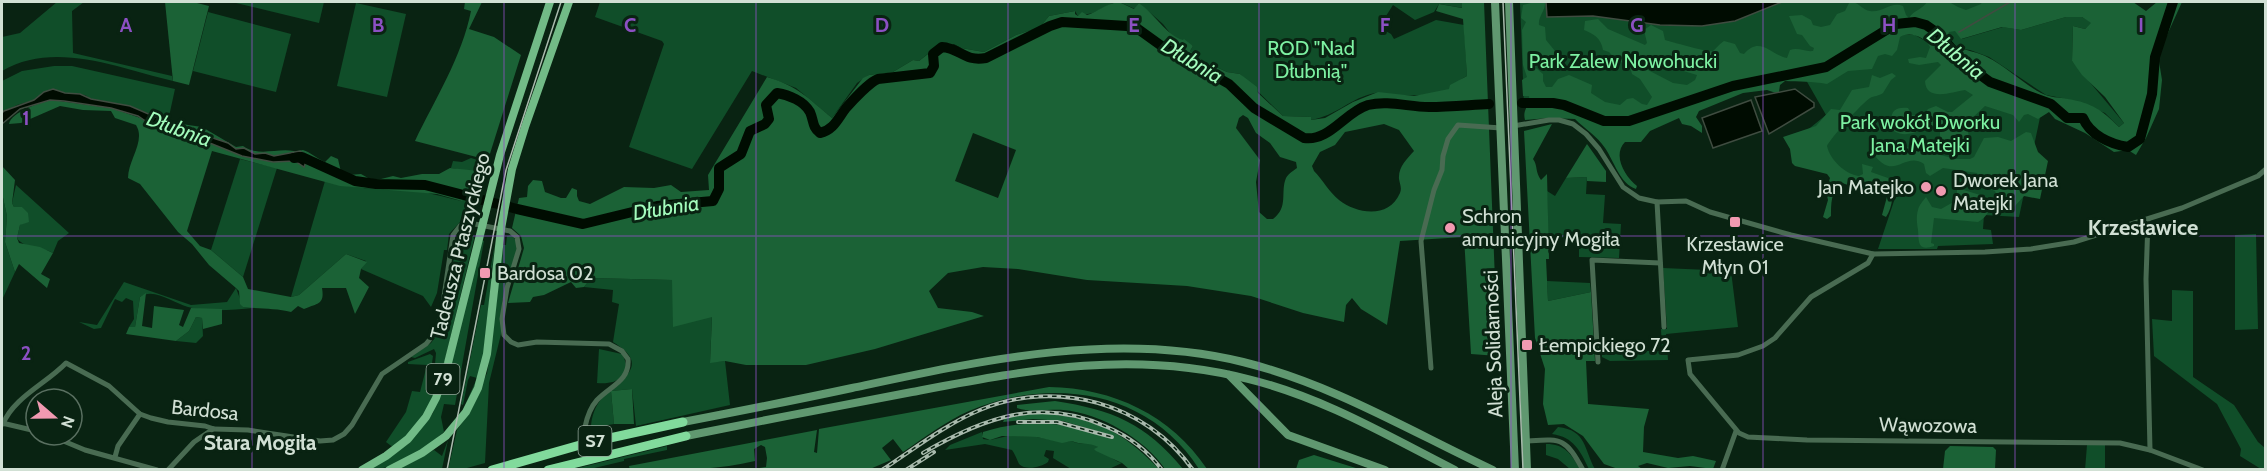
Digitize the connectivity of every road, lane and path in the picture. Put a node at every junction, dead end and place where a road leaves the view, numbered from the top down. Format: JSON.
{"nodes":[{"id":1,"x":550,"y":2,"type":"edge"},
{"id":2,"x":569,"y":2,"type":"edge"},
{"id":3,"x":1495,"y":2,"type":"edge"},
{"id":4,"x":1509,"y":2,"type":"edge"},
{"id":5,"x":529,"y":67,"type":"junction"},
{"id":6,"x":544,"y":75,"type":"junction"},
{"id":7,"x":1513,"y":126,"type":"junction"},
{"id":8,"x":1501,"y":128,"type":"junction"},
{"id":9,"x":2265,"y":169,"type":"edge"},
{"id":10,"x":1657,"y":202,"type":"junction"},
{"id":11,"x":2148,"y":220,"type":"junction"},
{"id":12,"x":2136,"y":224,"type":"junction"},
{"id":13,"x":481,"y":225,"type":"junction"},
{"id":14,"x":501,"y":229,"type":"junction"},
{"id":15,"x":2146,"y":236,"type":"junction"},
{"id":16,"x":1873,"y":254,"type":"junction"},
{"id":17,"x":1660,"y":263,"type":"junction"},
{"id":18,"x":1664,"y":327,"type":"dead end"},
{"id":19,"x":1598,"y":362,"type":"dead end"},
{"id":20,"x":1431,"y":368,"type":"dead end"},
{"id":21,"x":1228,"y":374,"type":"junction"},
{"id":22,"x":140,"y":414,"type":"junction"},
{"id":23,"x":683,"y":422,"type":"joint"},
{"id":24,"x":2,"y":424,"type":"edge"},
{"id":25,"x":585,"y":427,"type":"dead end"},
{"id":26,"x":24,"y":428,"type":"edge"},
{"id":27,"x":214,"y":429,"type":"junction"},
{"id":28,"x":1737,"y":431,"type":"junction"},
{"id":29,"x":686,"y":436,"type":"joint"},
{"id":30,"x":1526,"y":441,"type":"junction"},
{"id":31,"x":78,"y":447,"type":"edge"},
{"id":32,"x":2150,"y":450,"type":"junction"},
{"id":33,"x":115,"y":457,"type":"junction"},
{"id":34,"x":1514,"y":466,"type":"edge"},
{"id":35,"x":169,"y":469,"type":"edge"},
{"id":36,"x":1527,"y":469,"type":"edge"},
{"id":37,"x":157,"y":470,"type":"edge"},
{"id":38,"x":362,"y":470,"type":"edge"},
{"id":39,"x":388,"y":470,"type":"edge"},
{"id":40,"x":492,"y":470,"type":"edge"},
{"id":41,"x":548,"y":470,"type":"edge"},
{"id":42,"x":1385,"y":470,"type":"edge"},
{"id":43,"x":1455,"y":470,"type":"edge"},
{"id":44,"x":1493,"y":470,"type":"edge"},
{"id":45,"x":1583,"y":470,"type":"edge"},
{"id":46,"x":1722,"y":470,"type":"edge"},
{"id":47,"x":2203,"y":470,"type":"edge"}],
"edges":[{"from":1,"to":5,"type":"main road","name":"Tadeusza Ptaszyckiego","number":"79"},
{"from":2,"to":6,"type":"main road","name":"Tadeusza Ptaszyckiego","number":"79"},
{"from":3,"to":8,"type":"main road","name":"Aleja Solidarności"},
{"from":4,"to":7,"type":"main road","name":"Aleja Solidarności"},
{"from":5,"to":6,"type":"main road"},
{"from":5,"to":13,"type":"main road","name":"Tadeusza Ptaszyckiego","number":"79"},
{"from":6,"to":14,"type":"main road","name":"Tadeusza Ptaszyckiego","number":"79"},
{"from":7,"to":10,"type":"street"},
{"from":7,"to":30,"type":"main road","name":"Aleja Solidarności"},
{"from":8,"to":20,"type":"street"},
{"from":8,"to":34,"type":"main road","name":"Aleja Solidarności"},
{"from":9,"to":11,"type":"street"},
{"from":10,"to":16,"type":"street"},
{"from":10,"to":17,"type":"street"},
{"from":11,"to":12,"type":"street"},
{"from":11,"to":15,"type":"street"},
{"from":12,"to":15,"type":"street"},
{"from":12,"to":16,"type":"street"},
{"from":13,"to":14,"type":"street"},
{"from":13,"to":27,"type":"street","name":"Bardosa"},
{"from":13,"to":38,"type":"main road","name":"Tadeusza Ptaszyckiego","number":"79"},
{"from":14,"to":25,"type":"street"},
{"from":14,"to":39,"type":"main road","name":"Tadeusza Ptaszyckiego","number":"79"},
{"from":15,"to":32,"type":"street"},
{"from":16,"to":28,"type":"street"},
{"from":17,"to":18,"type":"street"},
{"from":17,"to":19,"type":"street"},
{"from":21,"to":29,"type":"main road","number":"S7"},
{"from":21,"to":42,"type":"main road"},
{"from":21,"to":43,"type":"main road","number":"S7"},
{"from":22,"to":24,"type":"street","name":"Bardosa"},
{"from":22,"to":27,"type":"street","name":"Bardosa"},
{"from":22,"to":33,"type":"street"},
{"from":23,"to":40,"type":"highway","number":"S7"},
{"from":23,"to":44,"type":"main road","number":"S7"},
{"from":24,"to":26,"type":"street"},
{"from":27,"to":35,"type":"street"},
{"from":28,"to":32,"type":"street","name":"Wąwozowa"},
{"from":28,"to":46,"type":"street"},
{"from":29,"to":41,"type":"highway","number":"S7"},
{"from":30,"to":36,"type":"main road","name":"Aleja Solidarności"},
{"from":30,"to":45,"type":"street"},
{"from":31,"to":33,"type":"street"},
{"from":32,"to":47,"type":"street","name":"Wąwozowa"},
{"from":33,"to":37,"type":"street"}]}
